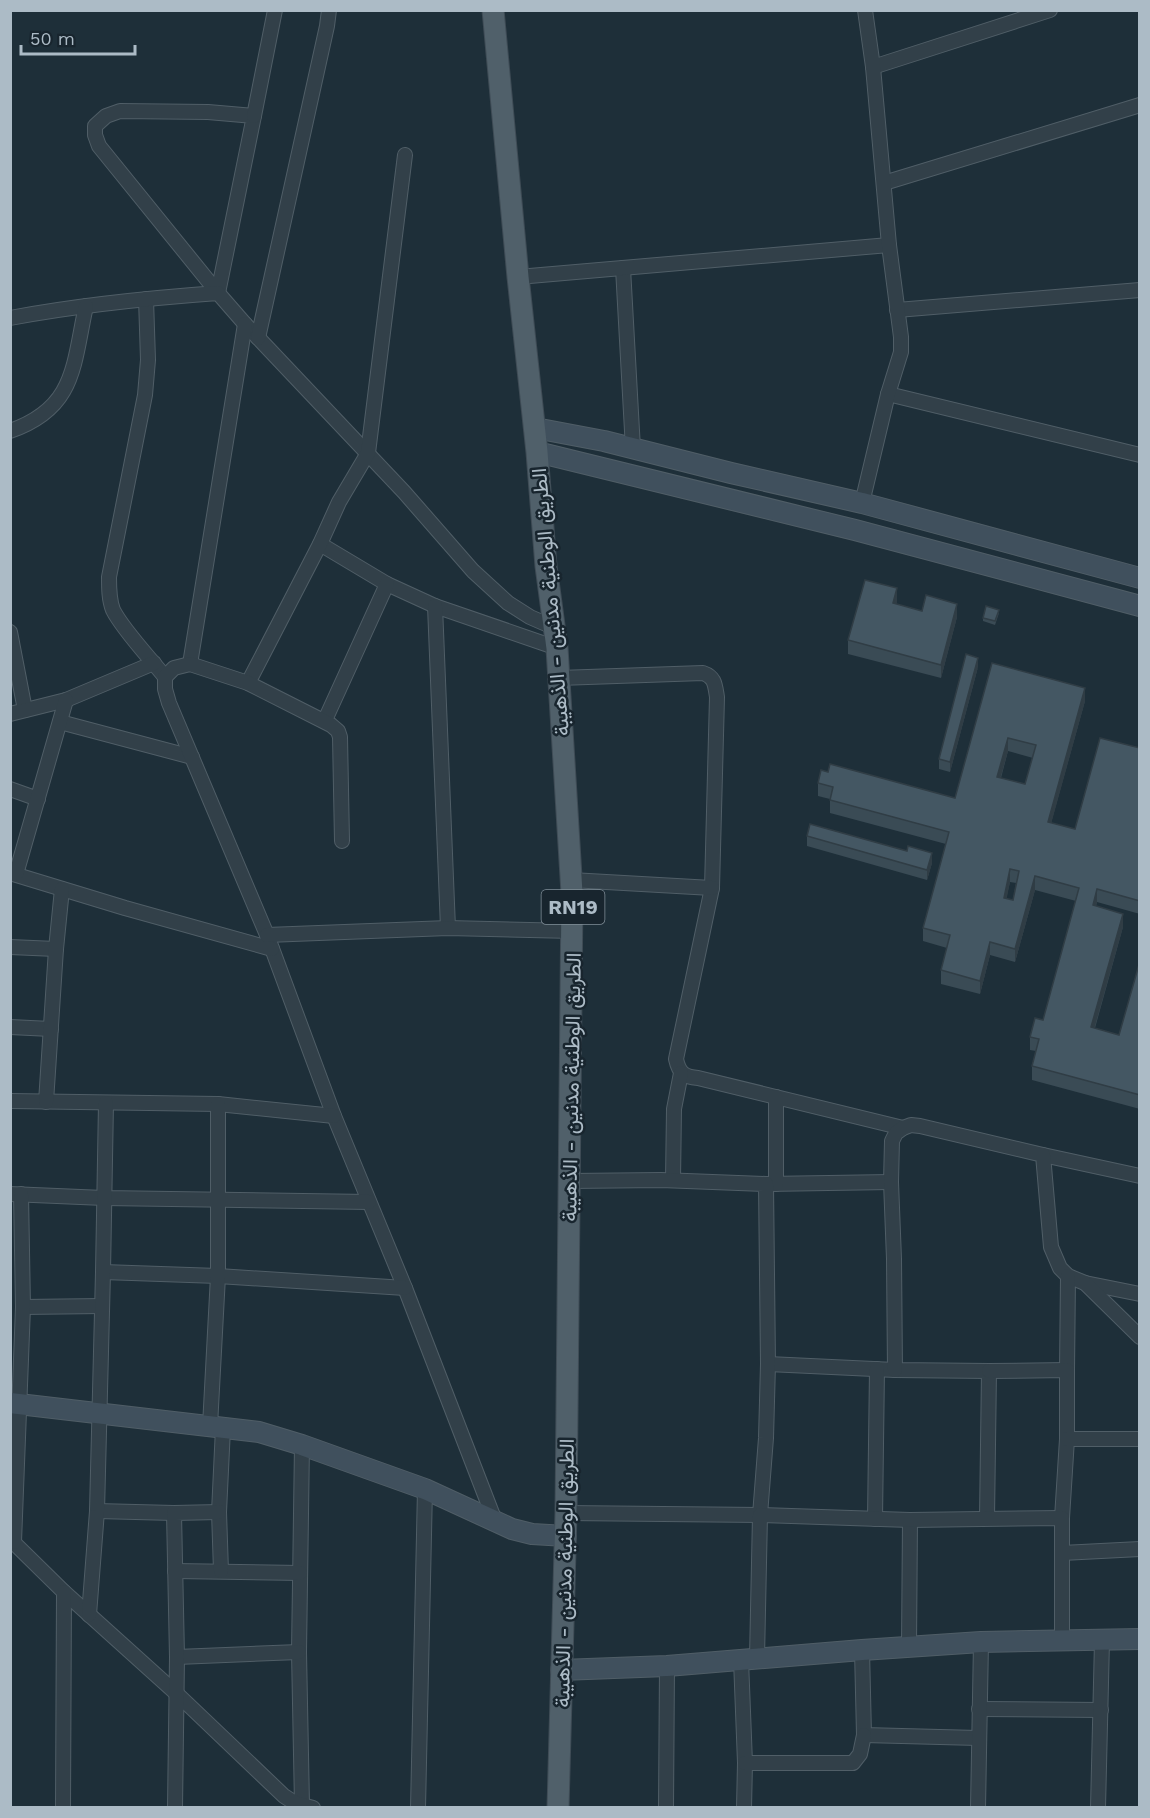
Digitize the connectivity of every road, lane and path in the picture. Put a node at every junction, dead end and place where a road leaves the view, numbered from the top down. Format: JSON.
{"nodes":[{"id":1,"x":329,"y":10,"type":"edge"},
{"id":2,"x":493,"y":10,"type":"edge"},
{"id":3,"x":865,"y":10,"type":"edge"},
{"id":4,"x":1050,"y":10,"type":"edge"},
{"id":5,"x":275,"y":11,"type":"edge"},
{"id":6,"x":873,"y":67,"type":"junction"},
{"id":7,"x":1140,"y":105,"type":"edge"},
{"id":8,"x":254,"y":116,"type":"junction"},
{"id":9,"x":405,"y":155,"type":"dead end"},
{"id":10,"x":884,"y":183,"type":"junction"},
{"id":11,"x":889,"y":244,"type":"junction"},
{"id":12,"x":623,"y":268,"type":"junction"},
{"id":13,"x":518,"y":277,"type":"junction"},
{"id":14,"x":1140,"y":290,"type":"edge"},
{"id":15,"x":218,"y":293,"type":"junction"},
{"id":16,"x":146,"y":299,"type":"junction"},
{"id":17,"x":86,"y":306,"type":"junction"},
{"id":18,"x":897,"y":310,"type":"junction"},
{"id":19,"x":10,"y":318,"type":"edge"},
{"id":20,"x":245,"y":324,"type":"junction"},
{"id":21,"x":258,"y":338,"type":"junction"},
{"id":22,"x":888,"y":394,"type":"junction"},
{"id":23,"x":535,"y":428,"type":"junction"},
{"id":24,"x":10,"y":430,"type":"edge"},
{"id":25,"x":633,"y":449,"type":"junction"},
{"id":26,"x":537,"y":452,"type":"junction"},
{"id":27,"x":368,"y":453,"type":"junction"},
{"id":28,"x":1140,"y":454,"type":"edge"},
{"id":29,"x":862,"y":503,"type":"junction"},
{"id":30,"x":320,"y":544,"type":"junction"},
{"id":31,"x":1140,"y":578,"type":"edge"},
{"id":32,"x":387,"y":584,"type":"junction"},
{"id":33,"x":435,"y":606,"type":"junction"},
{"id":34,"x":1140,"y":606,"type":"edge"},
{"id":35,"x":553,"y":627,"type":"junction"},
{"id":36,"x":10,"y":632,"type":"edge"},
{"id":37,"x":557,"y":648,"type":"junction"},
{"id":38,"x":154,"y":663,"type":"junction"},
{"id":39,"x":190,"y":664,"type":"junction"},
{"id":40,"x":165,"y":677,"type":"junction"},
{"id":41,"x":559,"y":678,"type":"junction"},
{"id":42,"x":248,"y":683,"type":"junction"},
{"id":43,"x":66,"y":700,"type":"junction"},
{"id":44,"x":25,"y":711,"type":"junction"},
{"id":45,"x":10,"y":714,"type":"edge"},
{"id":46,"x":325,"y":720,"type":"junction"},
{"id":47,"x":60,"y":722,"type":"junction"},
{"id":48,"x":192,"y":757,"type":"junction"},
{"id":49,"x":10,"y":789,"type":"edge"},
{"id":50,"x":38,"y":799,"type":"junction"},
{"id":51,"x":342,"y":842,"type":"dead end"},
{"id":52,"x":13,"y":873,"type":"edge"},
{"id":53,"x":571,"y":880,"type":"junction"},
{"id":54,"x":712,"y":888,"type":"junction"},
{"id":55,"x":62,"y":889,"type":"junction"},
{"id":56,"x":448,"y":928,"type":"junction"},
{"id":57,"x":573,"y":931,"type":"junction"},
{"id":58,"x":267,"y":935,"type":"junction"},
{"id":59,"x":10,"y":947,"type":"edge"},
{"id":60,"x":56,"y":949,"type":"junction"},
{"id":61,"x":272,"y":949,"type":"junction"},
{"id":62,"x":10,"y":1027,"type":"edge"},
{"id":63,"x":51,"y":1029,"type":"junction"},
{"id":64,"x":681,"y":1073,"type":"junction"},
{"id":65,"x":776,"y":1097,"type":"junction"},
{"id":66,"x":10,"y":1101,"type":"edge"},
{"id":67,"x":46,"y":1102,"type":"junction"},
{"id":68,"x":106,"y":1103,"type":"junction"},
{"id":69,"x":218,"y":1104,"type":"junction"},
{"id":70,"x":334,"y":1116,"type":"junction"},
{"id":71,"x":903,"y":1128,"type":"junction"},
{"id":72,"x":1043,"y":1155,"type":"junction"},
{"id":73,"x":1140,"y":1176,"type":"edge"},
{"id":74,"x":673,"y":1180,"type":"junction"},
{"id":75,"x":570,"y":1181,"type":"junction"},
{"id":76,"x":891,"y":1182,"type":"junction"},
{"id":77,"x":771,"y":1184,"type":"junction"},
{"id":78,"x":16,"y":1194,"type":"edge"},
{"id":79,"x":104,"y":1198,"type":"junction"},
{"id":80,"x":218,"y":1199,"type":"junction"},
{"id":81,"x":369,"y":1202,"type":"junction"},
{"id":82,"x":17,"y":1271,"type":"edge"},
{"id":83,"x":103,"y":1272,"type":"junction"},
{"id":84,"x":218,"y":1276,"type":"junction"},
{"id":85,"x":1068,"y":1276,"type":"junction"},
{"id":86,"x":1085,"y":1282,"type":"junction"},
{"id":87,"x":405,"y":1288,"type":"junction"},
{"id":88,"x":1140,"y":1294,"type":"edge"},
{"id":89,"x":102,"y":1306,"type":"junction"},
{"id":90,"x":23,"y":1307,"type":"junction"},
{"id":91,"x":1140,"y":1337,"type":"edge"},
{"id":92,"x":768,"y":1364,"type":"junction"},
{"id":93,"x":877,"y":1369,"type":"junction"},
{"id":94,"x":895,"y":1370,"type":"junction"},
{"id":95,"x":1067,"y":1370,"type":"junction"},
{"id":96,"x":989,"y":1371,"type":"junction"},
{"id":97,"x":15,"y":1403,"type":"edge"},
{"id":98,"x":100,"y":1413,"type":"junction"},
{"id":99,"x":217,"y":1427,"type":"junction"},
{"id":100,"x":1140,"y":1438,"type":"edge"},
{"id":101,"x":1067,"y":1439,"type":"junction"},
{"id":102,"x":302,"y":1445,"type":"junction"},
{"id":103,"x":424,"y":1490,"type":"junction"},
{"id":104,"x":97,"y":1511,"type":"junction"},
{"id":105,"x":219,"y":1512,"type":"junction"},
{"id":106,"x":174,"y":1513,"type":"junction"},
{"id":107,"x":566,"y":1513,"type":"junction"},
{"id":108,"x":760,"y":1515,"type":"junction"},
{"id":109,"x":987,"y":1518,"type":"junction"},
{"id":110,"x":1062,"y":1518,"type":"junction"},
{"id":111,"x":875,"y":1519,"type":"junction"},
{"id":112,"x":910,"y":1520,"type":"junction"},
{"id":113,"x":495,"y":1521,"type":"junction"},
{"id":114,"x":566,"y":1536,"type":"junction"},
{"id":115,"x":12,"y":1540,"type":"edge"},
{"id":116,"x":1140,"y":1549,"type":"edge"},
{"id":117,"x":1062,"y":1553,"type":"junction"},
{"id":118,"x":175,"y":1571,"type":"junction"},
{"id":119,"x":221,"y":1571,"type":"junction"},
{"id":120,"x":300,"y":1573,"type":"junction"},
{"id":121,"x":64,"y":1592,"type":"junction"},
{"id":122,"x":89,"y":1615,"type":"junction"},
{"id":123,"x":1140,"y":1639,"type":"edge"},
{"id":124,"x":1062,"y":1640,"type":"junction"},
{"id":125,"x":1102,"y":1641,"type":"junction"},
{"id":126,"x":981,"y":1642,"type":"junction"},
{"id":127,"x":909,"y":1646,"type":"junction"},
{"id":128,"x":862,"y":1650,"type":"junction"},
{"id":129,"x":299,"y":1652,"type":"junction"},
{"id":130,"x":177,"y":1657,"type":"junction"},
{"id":131,"x":749,"y":1659,"type":"junction"},
{"id":132,"x":667,"y":1666,"type":"junction"},
{"id":133,"x":561,"y":1670,"type":"junction"},
{"id":134,"x":177,"y":1694,"type":"junction"},
{"id":135,"x":978,"y":1709,"type":"junction"},
{"id":136,"x":1101,"y":1710,"type":"junction"},
{"id":137,"x":864,"y":1735,"type":"junction"},
{"id":138,"x":978,"y":1738,"type":"junction"},
{"id":139,"x":745,"y":1763,"type":"junction"},
{"id":140,"x":284,"y":1802,"type":"edge"},
{"id":141,"x":308,"y":1806,"type":"edge"},
{"id":142,"x":63,"y":1808,"type":"edge"},
{"id":143,"x":175,"y":1808,"type":"edge"},
{"id":144,"x":418,"y":1808,"type":"edge"},
{"id":145,"x":558,"y":1808,"type":"edge"},
{"id":146,"x":666,"y":1808,"type":"edge"},
{"id":147,"x":744,"y":1808,"type":"edge"},
{"id":148,"x":978,"y":1808,"type":"edge"},
{"id":149,"x":1098,"y":1808,"type":"edge"}],
"edges":[{"from":1,"to":21,"type":"street"},
{"from":2,"to":13,"type":"main road","name":"الطريق الوطنية مدنين - الذهيبة","number":"RN19"},
{"from":3,"to":6,"type":"street"},
{"from":4,"to":6,"type":"street"},
{"from":5,"to":8,"type":"street"},
{"from":6,"to":10,"type":"street"},
{"from":7,"to":10,"type":"street"},
{"from":8,"to":15,"type":"street"},
{"from":8,"to":15,"type":"street"},
{"from":9,"to":27,"type":"street"},
{"from":10,"to":11,"type":"street"},
{"from":11,"to":12,"type":"street"},
{"from":11,"to":18,"type":"street"},
{"from":12,"to":13,"type":"street"},
{"from":12,"to":25,"type":"street"},
{"from":13,"to":23,"type":"main road","name":"الطريق الوطنية مدنين - الذهيبة","number":"RN19"},
{"from":14,"to":18,"type":"street"},
{"from":15,"to":16,"type":"street"},
{"from":15,"to":20,"type":"street"},
{"from":16,"to":17,"type":"street"},
{"from":16,"to":38,"type":"street"},
{"from":17,"to":19,"type":"street"},
{"from":17,"to":24,"type":"street"},
{"from":18,"to":22,"type":"street"},
{"from":20,"to":21,"type":"street"},
{"from":20,"to":39,"type":"street"},
{"from":21,"to":27,"type":"street"},
{"from":22,"to":28,"type":"street"},
{"from":22,"to":29,"type":"street"},
{"from":23,"to":25,"type":"street"},
{"from":23,"to":26,"type":"main road","name":"الطريق الوطنية مدنين - الذهيبة","number":"RN19"},
{"from":25,"to":29,"type":"street"},
{"from":26,"to":34,"type":"street"},
{"from":26,"to":35,"type":"main road","name":"الطريق الوطنية مدنين - الذهيبة","number":"RN19"},
{"from":27,"to":30,"type":"street"},
{"from":27,"to":35,"type":"street"},
{"from":29,"to":31,"type":"street"},
{"from":30,"to":32,"type":"street"},
{"from":30,"to":42,"type":"street"},
{"from":32,"to":33,"type":"street"},
{"from":32,"to":46,"type":"street"},
{"from":33,"to":37,"type":"street"},
{"from":33,"to":56,"type":"street"},
{"from":35,"to":37,"type":"main road","name":"الطريق الوطنية مدنين - الذهيبة","number":"RN19"},
{"from":36,"to":44,"type":"street"},
{"from":37,"to":41,"type":"main road","name":"الطريق الوطنية مدنين - الذهيبة","number":"RN19"},
{"from":38,"to":40,"type":"street"},
{"from":38,"to":43,"type":"street"},
{"from":39,"to":40,"type":"street"},
{"from":39,"to":42,"type":"street"},
{"from":40,"to":48,"type":"street"},
{"from":41,"to":53,"type":"main road","name":"الطريق الوطنية مدنين - الذهيبة","number":"RN19"},
{"from":41,"to":54,"type":"street"},
{"from":42,"to":46,"type":"street"},
{"from":43,"to":44,"type":"street"},
{"from":43,"to":47,"type":"street"},
{"from":44,"to":45,"type":"street"},
{"from":46,"to":51,"type":"street"},
{"from":47,"to":48,"type":"street"},
{"from":47,"to":50,"type":"street"},
{"from":48,"to":58,"type":"street"},
{"from":49,"to":50,"type":"street"},
{"from":50,"to":52,"type":"street"},
{"from":52,"to":55,"type":"street"},
{"from":53,"to":54,"type":"street"},
{"from":53,"to":57,"type":"main road","name":"الطريق الوطنية مدنين - الذهيبة","number":"RN19"},
{"from":54,"to":64,"type":"street"},
{"from":55,"to":60,"type":"street"},
{"from":55,"to":61,"type":"street"},
{"from":56,"to":57,"type":"street"},
{"from":56,"to":58,"type":"street"},
{"from":57,"to":75,"type":"main road","name":"الطريق الوطنية مدنين - الذهيبة","number":"RN19"},
{"from":58,"to":61,"type":"street"},
{"from":59,"to":60,"type":"street"},
{"from":60,"to":63,"type":"street"},
{"from":61,"to":70,"type":"street"},
{"from":62,"to":63,"type":"street"},
{"from":63,"to":67,"type":"street"},
{"from":64,"to":65,"type":"street"},
{"from":64,"to":74,"type":"street"},
{"from":65,"to":71,"type":"street"},
{"from":65,"to":77,"type":"street"},
{"from":66,"to":67,"type":"street"},
{"from":67,"to":68,"type":"street"},
{"from":68,"to":69,"type":"street"},
{"from":68,"to":79,"type":"street"},
{"from":69,"to":70,"type":"street"},
{"from":69,"to":80,"type":"street"},
{"from":70,"to":81,"type":"street"},
{"from":71,"to":72,"type":"street"},
{"from":71,"to":76,"type":"street"},
{"from":72,"to":73,"type":"street"},
{"from":72,"to":85,"type":"street"},
{"from":74,"to":75,"type":"street"},
{"from":74,"to":77,"type":"street"},
{"from":75,"to":107,"type":"main road","name":"الطريق الوطنية مدنين - الذهيبة","number":"RN19"},
{"from":76,"to":77,"type":"street"},
{"from":76,"to":94,"type":"street"},
{"from":77,"to":92,"type":"street"},
{"from":78,"to":79,"type":"street"},
{"from":78,"to":82,"type":"street"},
{"from":79,"to":80,"type":"street"},
{"from":79,"to":83,"type":"street"},
{"from":80,"to":81,"type":"street"},
{"from":80,"to":84,"type":"street"},
{"from":81,"to":87,"type":"street"},
{"from":82,"to":90,"type":"street"},
{"from":83,"to":84,"type":"street"},
{"from":83,"to":89,"type":"street"},
{"from":84,"to":87,"type":"street"},
{"from":84,"to":99,"type":"street"},
{"from":85,"to":86,"type":"street"},
{"from":85,"to":95,"type":"street"},
{"from":86,"to":88,"type":"street"},
{"from":86,"to":91,"type":"street"},
{"from":87,"to":113,"type":"street"},
{"from":89,"to":90,"type":"street"},
{"from":89,"to":98,"type":"street"},
{"from":90,"to":97,"type":"street"},
{"from":92,"to":93,"type":"street"},
{"from":92,"to":108,"type":"street"},
{"from":93,"to":94,"type":"street"},
{"from":93,"to":111,"type":"street"},
{"from":94,"to":96,"type":"street"},
{"from":95,"to":96,"type":"street"},
{"from":95,"to":101,"type":"street"},
{"from":96,"to":109,"type":"street"},
{"from":97,"to":98,"type":"street"},
{"from":97,"to":115,"type":"street"},
{"from":98,"to":99,"type":"street"},
{"from":98,"to":104,"type":"street"},
{"from":99,"to":102,"type":"street"},
{"from":99,"to":105,"type":"street"},
{"from":100,"to":101,"type":"street"},
{"from":101,"to":110,"type":"street"},
{"from":102,"to":103,"type":"street"},
{"from":102,"to":120,"type":"street"},
{"from":103,"to":113,"type":"street"},
{"from":103,"to":144,"type":"street"},
{"from":104,"to":106,"type":"street"},
{"from":104,"to":122,"type":"street"},
{"from":105,"to":106,"type":"street"},
{"from":105,"to":119,"type":"street"},
{"from":106,"to":118,"type":"street"},
{"from":107,"to":108,"type":"street"},
{"from":107,"to":114,"type":"main road","name":"الطريق الوطنية مدنين - الذهيبة","number":"RN19"},
{"from":108,"to":111,"type":"street"},
{"from":108,"to":131,"type":"street"},
{"from":109,"to":110,"type":"street"},
{"from":109,"to":112,"type":"street"},
{"from":110,"to":117,"type":"street"},
{"from":111,"to":112,"type":"street"},
{"from":112,"to":127,"type":"street"},
{"from":113,"to":114,"type":"street"},
{"from":114,"to":133,"type":"main road","name":"الطريق الوطنية مدنين - الذهيبة","number":"RN19"},
{"from":115,"to":121,"type":"street"},
{"from":116,"to":117,"type":"street"},
{"from":117,"to":124,"type":"street"},
{"from":118,"to":119,"type":"street"},
{"from":118,"to":130,"type":"street"},
{"from":119,"to":120,"type":"street"},
{"from":120,"to":129,"type":"street"},
{"from":121,"to":122,"type":"street"},
{"from":121,"to":142,"type":"street"},
{"from":122,"to":134,"type":"street"},
{"from":123,"to":125,"type":"street"},
{"from":124,"to":125,"type":"street"},
{"from":124,"to":126,"type":"street"},
{"from":125,"to":136,"type":"street"},
{"from":126,"to":127,"type":"street"},
{"from":126,"to":135,"type":"street"},
{"from":127,"to":128,"type":"street"},
{"from":128,"to":131,"type":"street"},
{"from":128,"to":137,"type":"street"},
{"from":129,"to":130,"type":"street"},
{"from":129,"to":141,"type":"street"},
{"from":130,"to":134,"type":"street"},
{"from":131,"to":132,"type":"street"},
{"from":131,"to":139,"type":"street"},
{"from":132,"to":133,"type":"street"},
{"from":132,"to":146,"type":"street"},
{"from":133,"to":145,"type":"main road","name":"الطريق الوطنية مدنين - الذهيبة","number":"RN19"},
{"from":134,"to":140,"type":"street"},
{"from":134,"to":143,"type":"street"},
{"from":135,"to":136,"type":"street"},
{"from":135,"to":138,"type":"street"},
{"from":136,"to":149,"type":"street"},
{"from":137,"to":138,"type":"street"},
{"from":137,"to":139,"type":"street"},
{"from":138,"to":148,"type":"street"},
{"from":139,"to":147,"type":"street"},
{"from":140,"to":141,"type":"street"}]}
